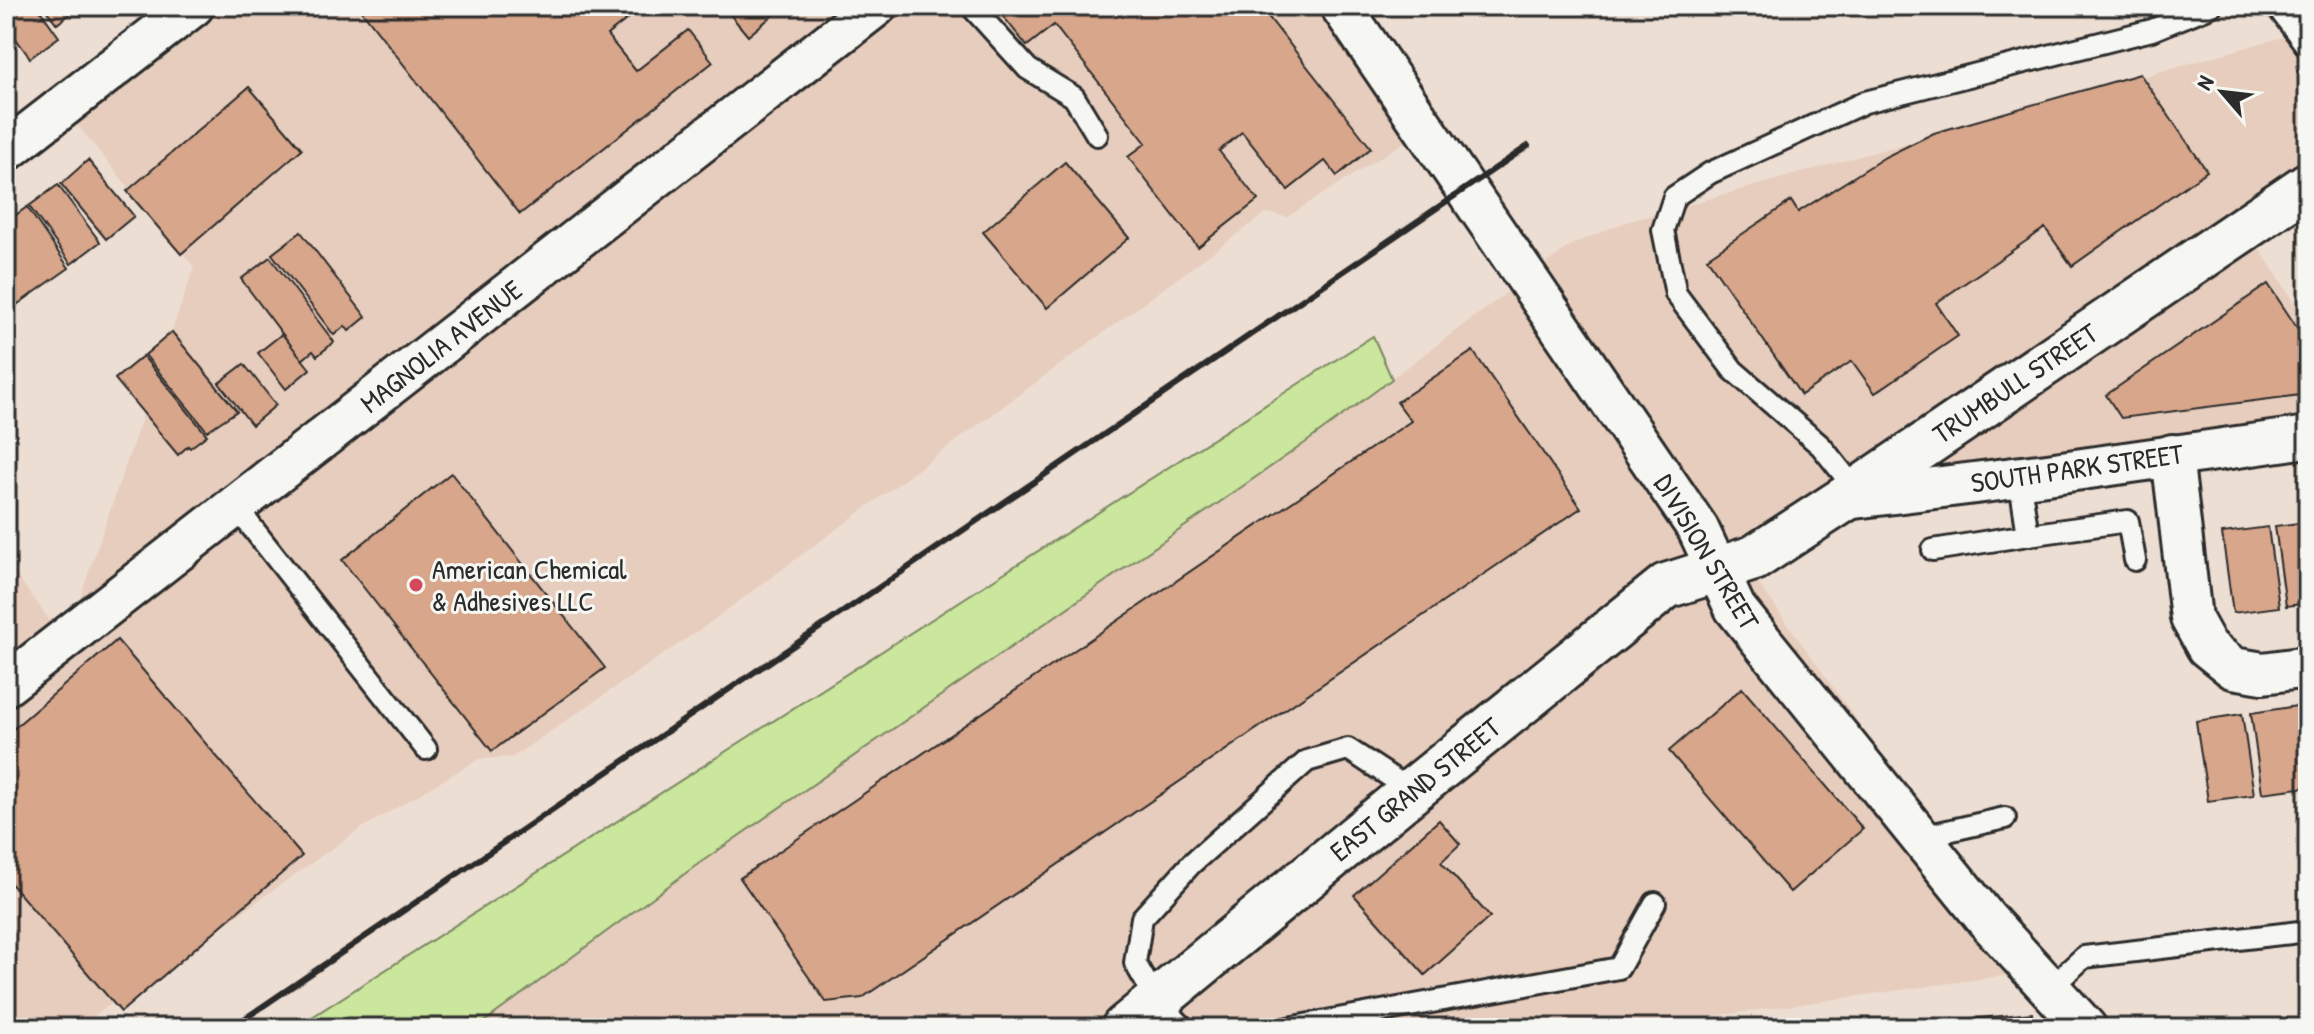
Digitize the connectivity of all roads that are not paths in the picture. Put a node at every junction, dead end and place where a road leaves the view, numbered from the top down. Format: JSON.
{"nodes":[{"id":1,"x":193,"y":6,"type":"edge"},
{"id":2,"x":876,"y":6,"type":"edge"},
{"id":3,"x":971,"y":6,"type":"edge"},
{"id":4,"x":1341,"y":6,"type":"edge"},
{"id":5,"x":2211,"y":6,"type":"edge"},
{"id":6,"x":2271,"y":6,"type":"edge"},
{"id":7,"x":2308,"y":48,"type":"edge"},
{"id":8,"x":1097,"y":135,"type":"dead end"},
{"id":9,"x":6,"y":151,"type":"edge"},
{"id":10,"x":2308,"y":185,"type":"edge"},
{"id":11,"x":2308,"y":437,"type":"edge"},
{"id":12,"x":2172,"y":455,"type":"junction"},
{"id":13,"x":2019,"y":477,"type":"junction"},
{"id":14,"x":1851,"y":495,"type":"junction"},
{"id":15,"x":236,"y":507,"type":"junction"},
{"id":16,"x":2028,"y":535,"type":"junction"},
{"id":17,"x":1933,"y":550,"type":"dead end"},
{"id":18,"x":2135,"y":560,"type":"dead end"},
{"id":19,"x":1716,"y":570,"type":"junction"},
{"id":20,"x":2308,"y":667,"type":"edge"},
{"id":21,"x":6,"y":685,"type":"edge"},
{"id":22,"x":426,"y":749,"type":"dead end"},
{"id":23,"x":1412,"y":791,"type":"junction"},
{"id":24,"x":2005,"y":818,"type":"dead end"},
{"id":25,"x":1921,"y":837,"type":"junction"},
{"id":26,"x":1655,"y":903,"type":"dead end"},
{"id":27,"x":2308,"y":931,"type":"edge"},
{"id":28,"x":2050,"y":988,"type":"junction"},
{"id":29,"x":1170,"y":1014,"type":"edge"},
{"id":30,"x":1124,"y":1028,"type":"edge"},
{"id":31,"x":1288,"y":1028,"type":"edge"},
{"id":32,"x":2086,"y":1028,"type":"edge"}],
"edges":[{"from":1,"to":9,"type":"street"},
{"from":2,"to":15,"type":"street","name":"MAGNOLIA AVENUE"},
{"from":3,"to":8,"type":"lane"},
{"from":4,"to":19,"type":"street","name":"DIVISION STREET"},
{"from":5,"to":14,"type":"lane"},
{"from":6,"to":7,"type":"lane"},
{"from":10,"to":14,"type":"street","name":"TRUMBULL STREET"},
{"from":11,"to":12,"type":"street","name":"SOUTH PARK STREET"},
{"from":12,"to":13,"type":"street","name":"SOUTH PARK STREET"},
{"from":12,"to":20,"type":"street"},
{"from":13,"to":14,"type":"street","name":"SOUTH PARK STREET"},
{"from":13,"to":16,"type":"lane"},
{"from":14,"to":19,"type":"street","name":"TRUMBULL STREET"},
{"from":15,"to":21,"type":"street","name":"MAGNOLIA AVENUE"},
{"from":15,"to":22,"type":"lane"},
{"from":16,"to":17,"type":"lane"},
{"from":16,"to":18,"type":"lane"},
{"from":19,"to":23,"type":"street","name":"EAST GRAND STREET"},
{"from":19,"to":25,"type":"street","name":"DIVISION STREET"},
{"from":23,"to":29,"type":"street","name":"EAST GRAND STREET"},
{"from":23,"to":29,"type":"lane"},
{"from":24,"to":25,"type":"lane"},
{"from":25,"to":28,"type":"street","name":"DIVISION STREET"},
{"from":26,"to":31,"type":"lane"},
{"from":27,"to":28,"type":"lane"},
{"from":28,"to":32,"type":"street","name":"DIVISION STREET"},
{"from":29,"to":30,"type":"street","name":"EAST GRAND STREET"}]}
